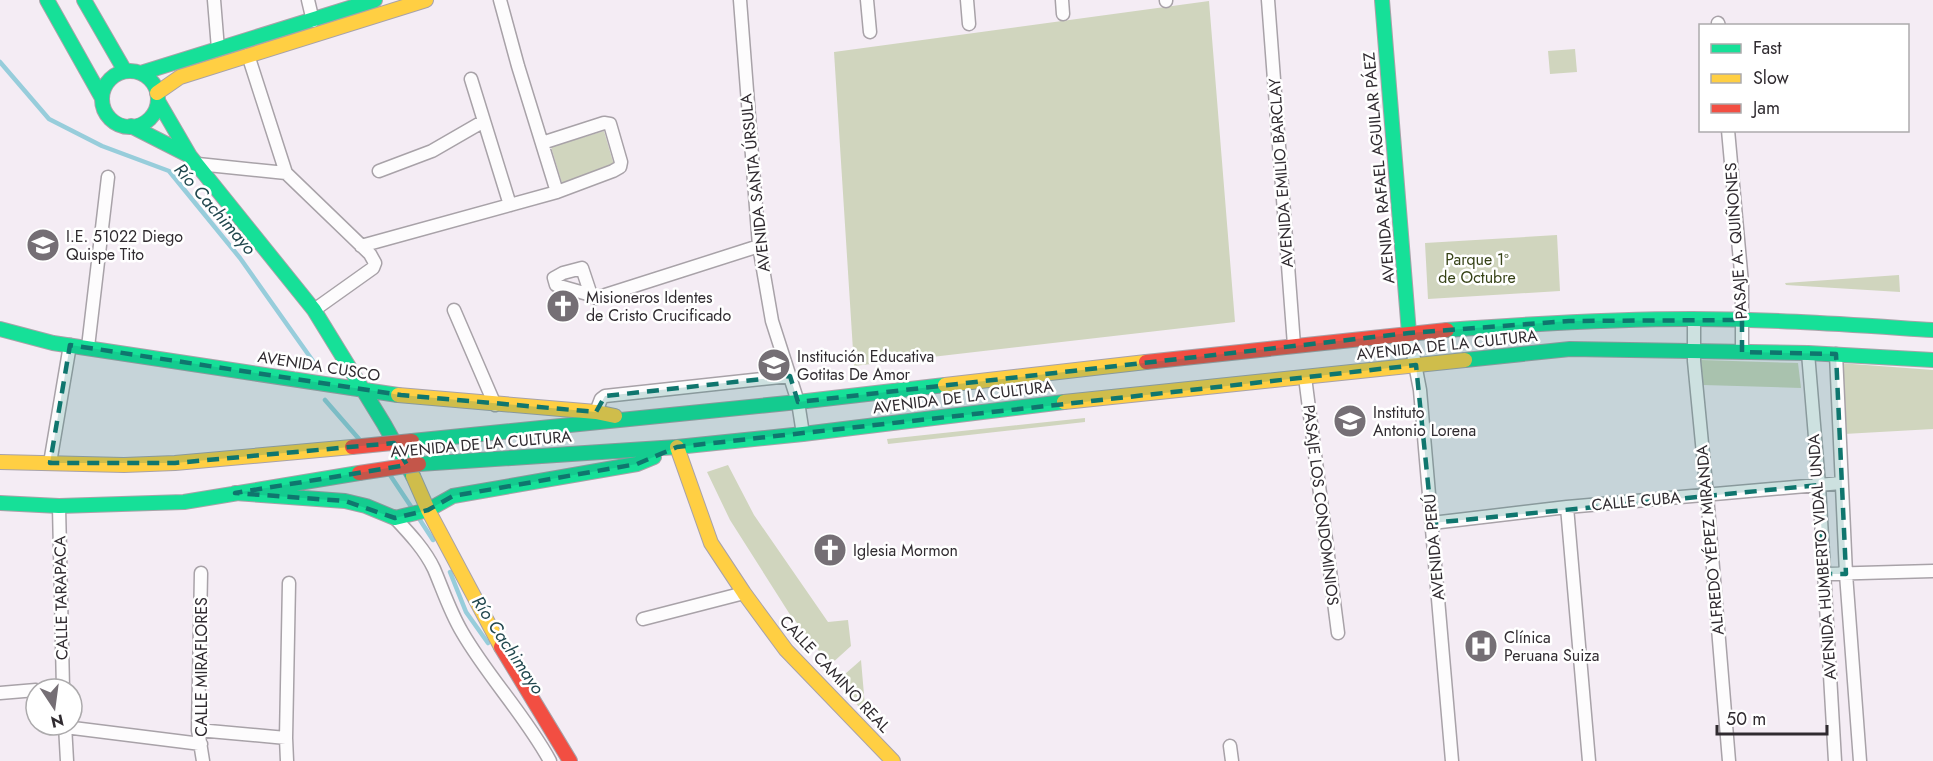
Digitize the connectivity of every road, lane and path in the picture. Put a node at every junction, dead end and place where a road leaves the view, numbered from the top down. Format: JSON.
{"nodes":[{"id":1,"x":47,"y":0,"type":"edge"},
{"id":2,"x":84,"y":0,"type":"edge"},
{"id":3,"x":214,"y":0,"type":"edge"},
{"id":4,"x":308,"y":0,"type":"edge"},
{"id":5,"x":375,"y":0,"type":"edge"},
{"id":6,"x":426,"y":0,"type":"edge"},
{"id":7,"x":500,"y":0,"type":"edge"},
{"id":8,"x":740,"y":0,"type":"edge"},
{"id":9,"x":867,"y":0,"type":"edge"},
{"id":10,"x":967,"y":0,"type":"edge"},
{"id":11,"x":1062,"y":0,"type":"edge"},
{"id":12,"x":1268,"y":0,"type":"edge"},
{"id":13,"x":1382,"y":0,"type":"edge"},
{"id":14,"x":1063,"y":14,"type":"dead end"},
{"id":15,"x":313,"y":21,"type":"junction"},
{"id":16,"x":969,"y":24,"type":"dead end"},
{"id":17,"x":870,"y":32,"type":"dead end"},
{"id":18,"x":218,"y":49,"type":"junction"},
{"id":19,"x":248,"y":55,"type":"junction"},
{"id":20,"x":125,"y":71,"type":"junction"},
{"id":21,"x":141,"y":73,"type":"junction"},
{"id":22,"x":471,"y":79,"type":"dead end"},
{"id":23,"x":158,"y":97,"type":"junction"},
{"id":24,"x":102,"y":98,"type":"junction"},
{"id":25,"x":484,"y":121,"type":"junction"},
{"id":26,"x":131,"y":126,"type":"junction"},
{"id":27,"x":1728,"y":132,"type":"edge"},
{"id":28,"x":542,"y":143,"type":"junction"},
{"id":29,"x":194,"y":160,"type":"junction"},
{"id":30,"x":379,"y":171,"type":"dead end"},
{"id":31,"x":286,"y":173,"type":"junction"},
{"id":32,"x":108,"y":177,"type":"dead end"},
{"id":33,"x":557,"y":192,"type":"junction"},
{"id":34,"x":510,"y":205,"type":"junction"},
{"id":35,"x":362,"y":246,"type":"junction"},
{"id":36,"x":759,"y":246,"type":"junction"},
{"id":37,"x":591,"y":295,"type":"dead end"},
{"id":38,"x":314,"y":310,"type":"junction"},
{"id":39,"x":454,"y":310,"type":"dead end"},
{"id":40,"x":1694,"y":319,"type":"junction"},
{"id":41,"x":1742,"y":320,"type":"junction"},
{"id":42,"x":0,"y":329,"type":"edge"},
{"id":43,"x":1933,"y":330,"type":"edge"},
{"id":44,"x":1409,"y":333,"type":"junction"},
{"id":45,"x":70,"y":345,"type":"junction"},
{"id":46,"x":1294,"y":345,"type":"junction"},
{"id":47,"x":88,"y":347,"type":"junction"},
{"id":48,"x":1255,"y":350,"type":"junction"},
{"id":49,"x":1694,"y":351,"type":"junction"},
{"id":50,"x":1742,"y":352,"type":"junction"},
{"id":51,"x":1808,"y":353,"type":"junction"},
{"id":52,"x":1836,"y":354,"type":"junction"},
{"id":53,"x":1933,"y":360,"type":"edge"},
{"id":54,"x":1416,"y":365,"type":"junction"},
{"id":55,"x":790,"y":376,"type":"junction"},
{"id":56,"x":1305,"y":377,"type":"junction"},
{"id":57,"x":1260,"y":381,"type":"junction"},
{"id":58,"x":967,"y":382,"type":"junction"},
{"id":59,"x":363,"y":390,"type":"junction"},
{"id":60,"x":798,"y":402,"type":"junction"},
{"id":61,"x":495,"y":405,"type":"junction"},
{"id":62,"x":596,"y":412,"type":"junction"},
{"id":63,"x":970,"y":412,"type":"junction"},
{"id":64,"x":635,"y":419,"type":"junction"},
{"id":65,"x":803,"y":434,"type":"junction"},
{"id":66,"x":677,"y":447,"type":"junction"},
{"id":67,"x":0,"y":462,"type":"edge"},
{"id":68,"x":50,"y":463,"type":"junction"},
{"id":69,"x":1841,"y":483,"type":"junction"},
{"id":70,"x":1819,"y":485,"type":"junction"},
{"id":71,"x":235,"y":492,"type":"junction"},
{"id":72,"x":1707,"y":495,"type":"junction"},
{"id":73,"x":0,"y":503,"type":"edge"},
{"id":74,"x":58,"y":506,"type":"junction"},
{"id":75,"x":1567,"y":507,"type":"junction"},
{"id":76,"x":424,"y":512,"type":"junction"},
{"id":77,"x":401,"y":518,"type":"junction"},
{"id":78,"x":1432,"y":523,"type":"junction"},
{"id":79,"x":1933,"y":571,"type":"edge"},
{"id":80,"x":201,"y":573,"type":"dead end"},
{"id":81,"x":1824,"y":574,"type":"junction"},
{"id":82,"x":1846,"y":574,"type":"junction"},
{"id":83,"x":289,"y":583,"type":"dead end"},
{"id":84,"x":744,"y":593,"type":"junction"},
{"id":85,"x":643,"y":619,"type":"dead end"},
{"id":86,"x":1338,"y":633,"type":"dead end"},
{"id":87,"x":59,"y":677,"type":"edge"},
{"id":88,"x":24,"y":691,"type":"edge"},
{"id":89,"x":0,"y":693,"type":"edge"},
{"id":90,"x":84,"y":729,"type":"edge"},
{"id":91,"x":198,"y":730,"type":"junction"},
{"id":92,"x":66,"y":737,"type":"edge"},
{"id":93,"x":286,"y":738,"type":"junction"},
{"id":94,"x":201,"y":744,"type":"junction"},
{"id":95,"x":1230,"y":746,"type":"dead end"},
{"id":96,"x":67,"y":761,"type":"edge"},
{"id":97,"x":203,"y":761,"type":"edge"},
{"id":98,"x":286,"y":761,"type":"edge"},
{"id":99,"x":549,"y":761,"type":"edge"},
{"id":100,"x":570,"y":761,"type":"edge"},
{"id":101,"x":893,"y":761,"type":"edge"},
{"id":102,"x":1232,"y":761,"type":"edge"},
{"id":103,"x":1452,"y":761,"type":"edge"},
{"id":104,"x":1589,"y":761,"type":"edge"},
{"id":105,"x":1729,"y":761,"type":"edge"},
{"id":106,"x":1835,"y":761,"type":"edge"},
{"id":107,"x":1860,"y":761,"type":"edge"}],
"edges":[{"from":1,"to":24,"type":"main road"},
{"from":2,"to":20,"type":"main road"},
{"from":3,"to":18,"type":"street"},
{"from":4,"to":15,"type":"street"},
{"from":5,"to":15,"type":"main road"},
{"from":6,"to":19,"type":"main road"},
{"from":7,"to":28,"type":"street"},
{"from":8,"to":36,"type":"street","name":"AVENIDA SANTA ÚRSULA"},
{"from":9,"to":17,"type":"street"},
{"from":10,"to":16,"type":"street"},
{"from":11,"to":14,"type":"street"},
{"from":12,"to":46,"type":"street","name":"AVENIDA EMILIO BARCLAY"},
{"from":13,"to":44,"type":"main road","name":"AVENIDA RAFAEL AGUILAR PÁEZ"},
{"from":15,"to":18,"type":"main road"},
{"from":18,"to":21,"type":"main road"},
{"from":19,"to":23,"type":"main road"},
{"from":19,"to":31,"type":"street"},
{"from":20,"to":21,"type":"main road"},
{"from":20,"to":24,"type":"main road"},
{"from":21,"to":23,"type":"main road"},
{"from":22,"to":25,"type":"street"},
{"from":23,"to":26,"type":"main road"},
{"from":23,"to":29,"type":"main road"},
{"from":24,"to":26,"type":"main road"},
{"from":25,"to":30,"type":"street"},
{"from":25,"to":34,"type":"street"},
{"from":26,"to":29,"type":"main road"},
{"from":27,"to":41,"type":"street","name":"PASAJE A. QUIÑONES"},
{"from":28,"to":33,"type":"street"},
{"from":28,"to":33,"type":"street"},
{"from":29,"to":31,"type":"street"},
{"from":29,"to":38,"type":"main road"},
{"from":31,"to":35,"type":"street"},
{"from":32,"to":47,"type":"street"},
{"from":33,"to":34,"type":"street"},
{"from":34,"to":35,"type":"street"},
{"from":35,"to":38,"type":"street"},
{"from":36,"to":37,"type":"street"},
{"from":36,"to":55,"type":"street","name":"AVENIDA SANTA ÚRSULA"},
{"from":38,"to":59,"type":"main road"},
{"from":39,"to":61,"type":"street"},
{"from":40,"to":41,"type":"main road","name":"AVENIDA DE LA CULTURA"},
{"from":40,"to":44,"type":"main road","name":"AVENIDA DE LA CULTURA"},
{"from":40,"to":49,"type":"street","name":"ALFREDO YÉPEZ MIRANDA"},
{"from":41,"to":43,"type":"main road","name":"AVENIDA DE LA CULTURA"},
{"from":41,"to":50,"type":"street","name":"PASAJE A. QUIÑONES"},
{"from":42,"to":45,"type":"main road","name":"AVENIDA CUSCO"},
{"from":44,"to":46,"type":"main road","name":"AVENIDA DE LA CULTURA"},
{"from":44,"to":54,"type":"street","name":"AVENIDA PERÚ"},
{"from":45,"to":47,"type":"main road","name":"AVENIDA CUSCO"},
{"from":45,"to":68,"type":"street"},
{"from":46,"to":48,"type":"main road","name":"AVENIDA DE LA CULTURA"},
{"from":47,"to":59,"type":"main road","name":"AVENIDA CUSCO"},
{"from":48,"to":57,"type":"main road"},
{"from":48,"to":58,"type":"main road","name":"AVENIDA DE LA CULTURA"},
{"from":49,"to":50,"type":"main road","name":"AVENIDA DE LA CULTURA"},
{"from":49,"to":54,"type":"main road","name":"AVENIDA DE LA CULTURA"},
{"from":49,"to":72,"type":"street","name":"ALFREDO YÉPEZ MIRANDA"},
{"from":50,"to":51,"type":"main road","name":"AVENIDA DE LA CULTURA"},
{"from":51,"to":52,"type":"main road","name":"AVENIDA DE LA CULTURA"},
{"from":51,"to":70,"type":"street","name":"AVENIDA HUMBERTO VIDAL UNDA"},
{"from":52,"to":53,"type":"main road","name":"AVENIDA DE LA CULTURA"},
{"from":52,"to":69,"type":"street","name":"AVENIDA HUMBERTO VIDAL UNDA"},
{"from":54,"to":56,"type":"main road","name":"AVENIDA DE LA CULTURA"},
{"from":54,"to":78,"type":"street","name":"AVENIDA PERÚ"},
{"from":55,"to":60,"type":"street","name":"AVENIDA SANTA ÚRSULA"},
{"from":55,"to":62,"type":"street"},
{"from":56,"to":57,"type":"main road","name":"AVENIDA DE LA CULTURA"},
{"from":56,"to":86,"type":"street","name":"PASAJE LOS CONDOMINIOS"},
{"from":57,"to":63,"type":"main road","name":"AVENIDA DE LA CULTURA"},
{"from":58,"to":60,"type":"main road","name":"AVENIDA DE LA CULTURA"},
{"from":58,"to":63,"type":"main road"},
{"from":59,"to":61,"type":"main road","name":"AVENIDA CUSCO"},
{"from":59,"to":76,"type":"main road"},
{"from":60,"to":64,"type":"main road","name":"AVENIDA DE LA CULTURA"},
{"from":60,"to":65,"type":"street","name":"AVENIDA SANTA ÚRSULA"},
{"from":61,"to":62,"type":"main road","name":"AVENIDA CUSCO"},
{"from":62,"to":64,"type":"main road","name":"AVENIDA CUSCO"},
{"from":63,"to":65,"type":"main road","name":"AVENIDA DE LA CULTURA"},
{"from":64,"to":68,"type":"main road","name":"AVENIDA DE LA CULTURA","bridge":true},
{"from":65,"to":66,"type":"main road","name":"AVENIDA DE LA CULTURA"},
{"from":66,"to":71,"type":"main road","name":"AVENIDA DE LA CULTURA","bridge":true},
{"from":66,"to":76,"type":"main road"},
{"from":66,"to":84,"type":"main road","name":"CALLE CAMINO REAL"},
{"from":67,"to":68,"type":"main road","name":"AVENIDA DE LA CULTURA"},
{"from":69,"to":70,"type":"street","name":"CALLE CUBA"},
{"from":69,"to":82,"type":"street","name":"AVENIDA HUMBERTO VIDAL UNDA"},
{"from":70,"to":72,"type":"street","name":"CALLE CUBA"},
{"from":70,"to":81,"type":"street","name":"AVENIDA HUMBERTO VIDAL UNDA"},
{"from":71,"to":74,"type":"main road","name":"AVENIDA DE LA CULTURA"},
{"from":71,"to":77,"type":"main road"},
{"from":72,"to":75,"type":"street","name":"CALLE CUBA"},
{"from":72,"to":105,"type":"street","name":"ALFREDO YÉPEZ MIRANDA"},
{"from":73,"to":74,"type":"main road","name":"AVENIDA DE LA CULTURA"},
{"from":74,"to":87,"type":"street","name":"CALLE TARAPACA"},
{"from":75,"to":78,"type":"street","name":"CALLE CUBA"},
{"from":75,"to":104,"type":"street"},
{"from":76,"to":77,"type":"main road"},
{"from":76,"to":100,"type":"main road"},
{"from":77,"to":99,"type":"street"},
{"from":78,"to":103,"type":"street","name":"AVENIDA PERÚ"},
{"from":79,"to":82,"type":"street"},
{"from":80,"to":91,"type":"street","name":"CALLE MIRAFLORES"},
{"from":81,"to":82,"type":"street"},
{"from":81,"to":106,"type":"street","name":"AVENIDA HUMBERTO VIDAL UNDA"},
{"from":82,"to":107,"type":"street","name":"AVENIDA HUMBERTO VIDAL UNDA"},
{"from":83,"to":93,"type":"street"},
{"from":84,"to":85,"type":"street"},
{"from":84,"to":101,"type":"main road","name":"CALLE CAMINO REAL"},
{"from":88,"to":89,"type":"street"},
{"from":90,"to":94,"type":"street"},
{"from":91,"to":93,"type":"street"},
{"from":91,"to":94,"type":"street","name":"CALLE MIRAFLORES"},
{"from":92,"to":96,"type":"street"},
{"from":93,"to":98,"type":"street"},
{"from":94,"to":97,"type":"street","name":"CALLE MIRAFLORES"},
{"from":95,"to":102,"type":"street"}]}
